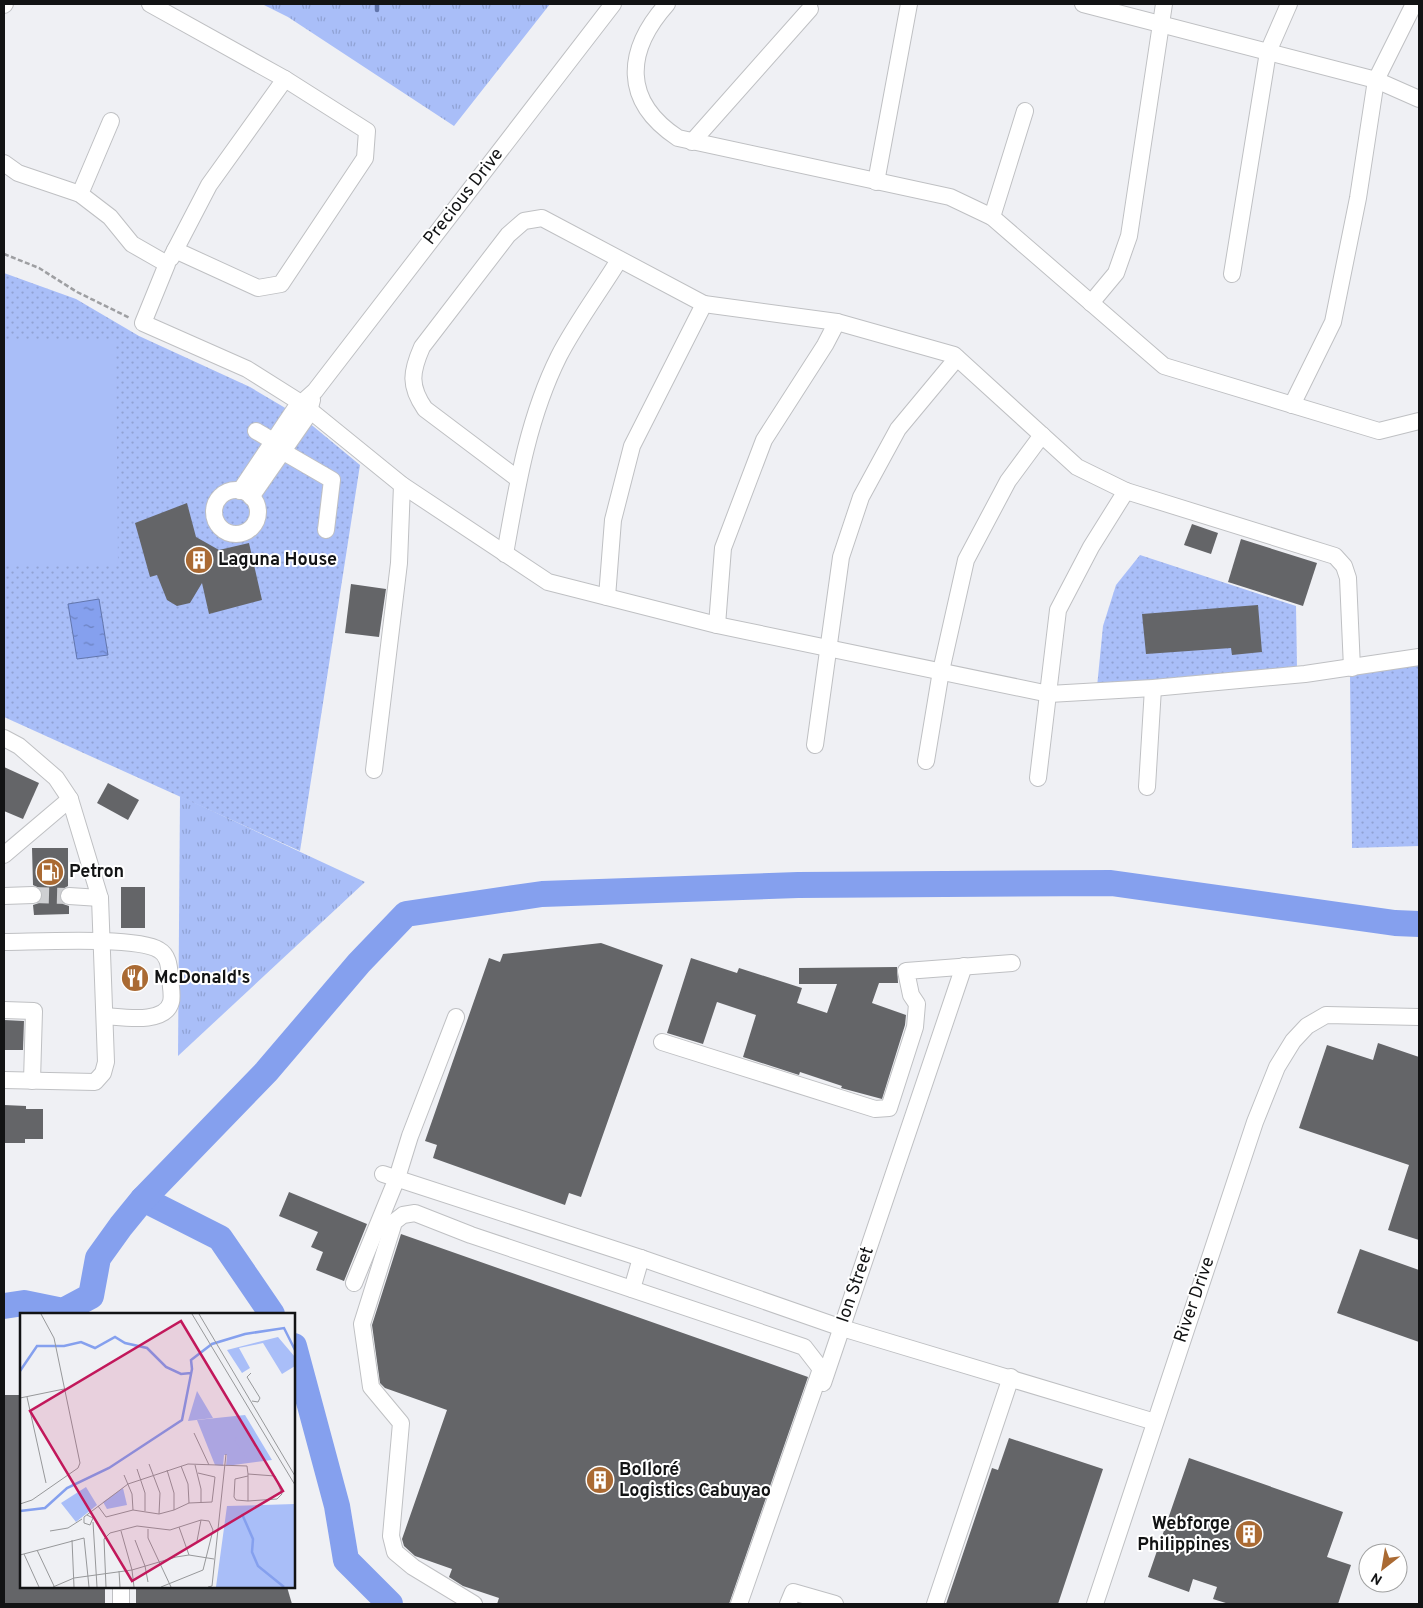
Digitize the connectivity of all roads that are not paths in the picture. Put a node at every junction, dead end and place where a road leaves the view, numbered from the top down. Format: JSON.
{"nodes":[{"id":1,"x":150,"y":4,"type":"edge"},
{"id":2,"x":613,"y":4,"type":"edge"},
{"id":3,"x":667,"y":4,"type":"edge"},
{"id":4,"x":909,"y":4,"type":"edge"},
{"id":5,"x":1083,"y":4,"type":"edge"},
{"id":6,"x":1164,"y":4,"type":"edge"},
{"id":7,"x":1289,"y":4,"type":"edge"},
{"id":8,"x":1414,"y":4,"type":"edge"},
{"id":9,"x":810,"y":9,"type":"dead end"},
{"id":10,"x":1162,"y":25,"type":"junction"},
{"id":11,"x":1268,"y":52,"type":"junction"},
{"id":12,"x":285,"y":79,"type":"junction"},
{"id":13,"x":1376,"y":80,"type":"junction"},
{"id":14,"x":1419,"y":99,"type":"edge"},
{"id":15,"x":1026,"y":111,"type":"dead end"},
{"id":16,"x":111,"y":121,"type":"dead end"},
{"id":17,"x":692,"y":142,"type":"junction"},
{"id":18,"x":4,"y":162,"type":"edge"},
{"id":19,"x":876,"y":182,"type":"junction"},
{"id":20,"x":80,"y":194,"type":"junction"},
{"id":21,"x":992,"y":217,"type":"junction"},
{"id":22,"x":171,"y":257,"type":"junction"},
{"id":23,"x":620,"y":260,"type":"junction"},
{"id":24,"x":1232,"y":274,"type":"dead end"},
{"id":25,"x":1091,"y":303,"type":"junction"},
{"id":26,"x":704,"y":304,"type":"junction"},
{"id":27,"x":837,"y":322,"type":"junction"},
{"id":28,"x":957,"y":358,"type":"junction"},
{"id":29,"x":306,"y":405,"type":"junction"},
{"id":30,"x":1292,"y":405,"type":"junction"},
{"id":31,"x":1419,"y":421,"type":"edge"},
{"id":32,"x":256,"y":431,"type":"dead end"},
{"id":33,"x":1042,"y":435,"type":"junction"},
{"id":34,"x":278,"y":446,"type":"junction"},
{"id":35,"x":518,"y":479,"type":"junction"},
{"id":36,"x":402,"y":485,"type":"junction"},
{"id":37,"x":1126,"y":491,"type":"junction"},
{"id":38,"x":246,"y":494,"type":"dead end"},
{"id":39,"x":326,"y":530,"type":"dead end"},
{"id":40,"x":505,"y":554,"type":"junction"},
{"id":41,"x":607,"y":597,"type":"junction"},
{"id":42,"x":717,"y":625,"type":"junction"},
{"id":43,"x":828,"y":647,"type":"junction"},
{"id":44,"x":1419,"y":649,"type":"edge"},
{"id":45,"x":1411,"y":658,"type":"edge"},
{"id":46,"x":1352,"y":668,"type":"junction"},
{"id":47,"x":941,"y":671,"type":"junction"},
{"id":48,"x":1153,"y":688,"type":"junction"},
{"id":49,"x":1049,"y":694,"type":"junction"},
{"id":50,"x":4,"y":738,"type":"edge"},
{"id":51,"x":815,"y":745,"type":"dead end"},
{"id":52,"x":926,"y":761,"type":"dead end"},
{"id":53,"x":374,"y":770,"type":"dead end"},
{"id":54,"x":1038,"y":778,"type":"dead end"},
{"id":55,"x":1147,"y":787,"type":"dead end"},
{"id":56,"x":70,"y":799,"type":"junction"},
{"id":57,"x":4,"y":855,"type":"edge"},
{"id":58,"x":33,"y":895,"type":"tunnel mouth"},
{"id":59,"x":4,"y":896,"type":"edge"},
{"id":60,"x":69,"y":896,"type":"tunnel mouth"},
{"id":61,"x":100,"y":898,"type":"junction"},
{"id":62,"x":4,"y":942,"type":"edge"},
{"id":63,"x":102,"y":942,"type":"junction"},
{"id":64,"x":1012,"y":963,"type":"dead end"},
{"id":65,"x":964,"y":966,"type":"junction"},
{"id":66,"x":4,"y":1010,"type":"edge"},
{"id":67,"x":105,"y":1016,"type":"junction"},
{"id":68,"x":456,"y":1017,"type":"dead end"},
{"id":69,"x":1419,"y":1017,"type":"edge"},
{"id":70,"x":662,"y":1042,"type":"dead end"},
{"id":71,"x":4,"y":1080,"type":"edge"},
{"id":72,"x":32,"y":1081,"type":"junction"},
{"id":73,"x":390,"y":1176,"type":"junction"},
{"id":74,"x":641,"y":1258,"type":"junction"},
{"id":75,"x":354,"y":1283,"type":"dead end"},
{"id":76,"x":632,"y":1289,"type":"junction"},
{"id":77,"x":842,"y":1328,"type":"junction"},
{"id":78,"x":1011,"y":1377,"type":"junction"},
{"id":79,"x":1155,"y":1422,"type":"junction"},
{"id":80,"x":121,"y":1588,"type":"edge"},
{"id":81,"x":121,"y":1604,"type":"edge"},
{"id":82,"x":474,"y":1604,"type":"edge"},
{"id":83,"x":740,"y":1604,"type":"edge"},
{"id":84,"x":750,"y":1604,"type":"edge"},
{"id":85,"x":788,"y":1604,"type":"edge"},
{"id":86,"x":835,"y":1604,"type":"edge"},
{"id":87,"x":935,"y":1604,"type":"edge"},
{"id":88,"x":1095,"y":1604,"type":"edge"}],
"edges":[{"from":1,"to":12,"type":"street"},
{"from":2,"to":29,"type":"street","name":"Precious Drive"},
{"from":3,"to":17,"type":"street"},
{"from":4,"to":19,"type":"street"},
{"from":5,"to":10,"type":"street"},
{"from":6,"to":10,"type":"street"},
{"from":7,"to":11,"type":"street"},
{"from":8,"to":13,"type":"street"},
{"from":9,"to":17,"type":"street"},
{"from":10,"to":11,"type":"street"},
{"from":10,"to":25,"type":"street"},
{"from":11,"to":13,"type":"street"},
{"from":11,"to":24,"type":"street"},
{"from":12,"to":22,"type":"street"},
{"from":12,"to":22,"type":"street"},
{"from":13,"to":14,"type":"street"},
{"from":13,"to":30,"type":"street"},
{"from":15,"to":21,"type":"street"},
{"from":16,"to":20,"type":"street"},
{"from":17,"to":19,"type":"street"},
{"from":18,"to":20,"type":"street"},
{"from":19,"to":21,"type":"street"},
{"from":20,"to":22,"type":"street"},
{"from":21,"to":25,"type":"street"},
{"from":22,"to":29,"type":"street"},
{"from":23,"to":26,"type":"street"},
{"from":23,"to":35,"type":"street"},
{"from":23,"to":35,"type":"street"},
{"from":25,"to":30,"type":"street"},
{"from":26,"to":27,"type":"street"},
{"from":26,"to":41,"type":"street"},
{"from":27,"to":28,"type":"street"},
{"from":27,"to":42,"type":"street"},
{"from":28,"to":33,"type":"street"},
{"from":28,"to":43,"type":"street"},
{"from":29,"to":34,"type":"street","name":"Precious Drive"},
{"from":29,"to":36,"type":"street"},
{"from":30,"to":31,"type":"street"},
{"from":32,"to":34,"type":"street"},
{"from":33,"to":37,"type":"street"},
{"from":33,"to":47,"type":"street"},
{"from":34,"to":38,"type":"street","name":"Precious Drive"},
{"from":34,"to":39,"type":"street"},
{"from":35,"to":40,"type":"street"},
{"from":36,"to":40,"type":"street"},
{"from":36,"to":53,"type":"street"},
{"from":37,"to":46,"type":"street"},
{"from":37,"to":49,"type":"street"},
{"from":40,"to":41,"type":"street"},
{"from":41,"to":42,"type":"street"},
{"from":42,"to":43,"type":"street"},
{"from":43,"to":47,"type":"street"},
{"from":43,"to":51,"type":"street"},
{"from":44,"to":45,"type":"street"},
{"from":45,"to":46,"type":"street"},
{"from":46,"to":48,"type":"street"},
{"from":47,"to":49,"type":"street"},
{"from":47,"to":52,"type":"street"},
{"from":48,"to":49,"type":"street"},
{"from":48,"to":55,"type":"street"},
{"from":49,"to":54,"type":"street"},
{"from":50,"to":56,"type":"street"},
{"from":56,"to":57,"type":"street"},
{"from":56,"to":61,"type":"street"},
{"from":58,"to":59,"type":"street"},
{"from":60,"to":61,"type":"street"},
{"from":61,"to":63,"type":"street"},
{"from":62,"to":63,"type":"street"},
{"from":63,"to":67,"type":"street"},
{"from":63,"to":67,"type":"street"},
{"from":64,"to":65,"type":"street"},
{"from":65,"to":70,"type":"street"},
{"from":65,"to":77,"type":"street","name":"Ion Street"},
{"from":66,"to":72,"type":"street"},
{"from":67,"to":72,"type":"street"},
{"from":68,"to":73,"type":"street"},
{"from":69,"to":79,"type":"street","name":"River Drive"},
{"from":71,"to":72,"type":"street"},
{"from":73,"to":74,"type":"street"},
{"from":73,"to":75,"type":"street"},
{"from":74,"to":76,"type":"street"},
{"from":74,"to":77,"type":"street"},
{"from":76,"to":82,"type":"street"},
{"from":76,"to":83,"type":"street"},
{"from":77,"to":78,"type":"street"},
{"from":77,"to":84,"type":"street","name":"Ion Street"},
{"from":78,"to":79,"type":"street"},
{"from":78,"to":87,"type":"street"},
{"from":79,"to":88,"type":"street","name":"River Drive"},
{"from":80,"to":81,"type":"street"},
{"from":85,"to":86,"type":"street"}]}
